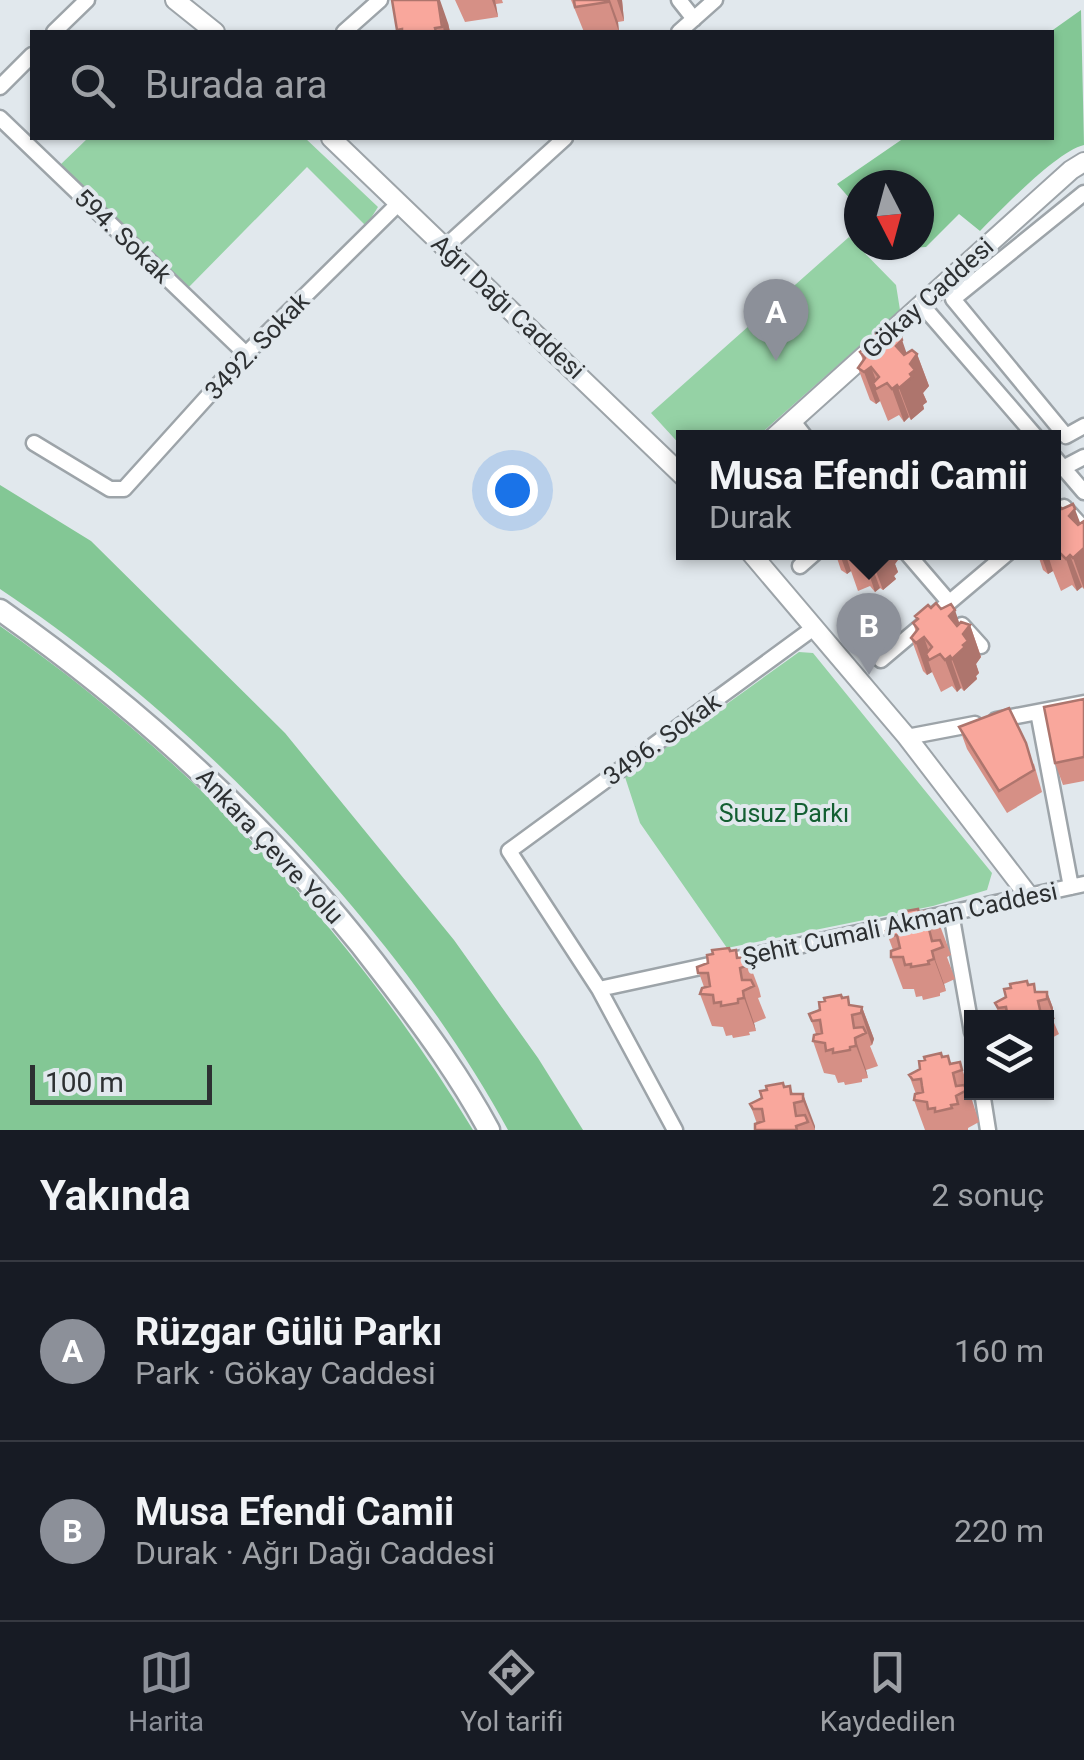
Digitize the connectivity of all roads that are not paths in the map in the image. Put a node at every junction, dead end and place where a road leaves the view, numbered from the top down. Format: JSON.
{"nodes":[{"id":1,"x":87,"y":0,"type":"edge"},
{"id":2,"x":175,"y":0,"type":"edge"},
{"id":3,"x":380,"y":0,"type":"edge"},
{"id":4,"x":679,"y":0,"type":"edge"},
{"id":5,"x":714,"y":0,"type":"edge"},
{"id":6,"x":694,"y":18,"type":"junction"},
{"id":7,"x":56,"y":30,"type":"edge"},
{"id":8,"x":212,"y":30,"type":"edge"},
{"id":9,"x":346,"y":30,"type":"edge"},
{"id":10,"x":681,"y":30,"type":"edge"},
{"id":11,"x":30,"y":56,"type":"edge"},
{"id":12,"x":0,"y":87,"type":"edge"},
{"id":13,"x":0,"y":118,"type":"edge"},
{"id":14,"x":333,"y":140,"type":"edge"},
{"id":15,"x":563,"y":140,"type":"edge"},
{"id":16,"x":1084,"y":162,"type":"edge"},
{"id":17,"x":1084,"y":192,"type":"edge"},
{"id":18,"x":399,"y":203,"type":"junction"},
{"id":19,"x":446,"y":247,"type":"junction"},
{"id":20,"x":922,"y":304,"type":"junction"},
{"id":21,"x":246,"y":354,"type":"junction"},
{"id":22,"x":792,"y":420,"type":"junction"},
{"id":23,"x":1084,"y":426,"type":"edge"},
{"id":24,"x":781,"y":430,"type":"edge"},
{"id":25,"x":800,"y":430,"type":"edge"},
{"id":26,"x":1030,"y":430,"type":"edge"},
{"id":27,"x":34,"y":443,"type":"dead end"},
{"id":28,"x":1061,"y":464,"type":"edge"},
{"id":29,"x":676,"y":468,"type":"edge"},
{"id":30,"x":1084,"y":492,"type":"edge"},
{"id":31,"x":1061,"y":509,"type":"edge"},
{"id":32,"x":1084,"y":529,"type":"edge"},
{"id":33,"x":757,"y":560,"type":"edge"},
{"id":34,"x":807,"y":560,"type":"edge"},
{"id":35,"x":912,"y":560,"type":"edge"},
{"id":36,"x":999,"y":560,"type":"edge"},
{"id":37,"x":800,"y":566,"type":"dead end"},
{"id":38,"x":947,"y":604,"type":"junction"},
{"id":39,"x":0,"y":610,"type":"edge"},
{"id":40,"x":814,"y":627,"type":"junction"},
{"id":41,"x":981,"y":646,"type":"dead end"},
{"id":42,"x":881,"y":660,"type":"dead end"},
{"id":43,"x":1084,"y":703,"type":"edge"},
{"id":44,"x":1038,"y":712,"type":"junction"},
{"id":45,"x":907,"y":738,"type":"junction"},
{"id":46,"x":1078,"y":885,"type":"edge"},
{"id":47,"x":1029,"y":896,"type":"junction"},
{"id":48,"x":951,"y":912,"type":"junction"},
{"id":49,"x":600,"y":988,"type":"junction"},
{"id":50,"x":968,"y":1010,"type":"edge"},
{"id":51,"x":983,"y":1100,"type":"edge"},
{"id":52,"x":488,"y":1130,"type":"edge"},
{"id":53,"x":674,"y":1130,"type":"edge"},
{"id":54,"x":988,"y":1130,"type":"edge"}],
"edges":[{"from":1,"to":7,"type":"street"},
{"from":2,"to":8,"type":"main road"},
{"from":3,"to":9,"type":"street"},
{"from":4,"to":6,"type":"street"},
{"from":5,"to":6,"type":"street"},
{"from":6,"to":10,"type":"street"},
{"from":11,"to":12,"type":"street"},
{"from":13,"to":21,"type":"street","name":"594. Sokak"},
{"from":14,"to":18,"type":"main road","name":"Ağrı Dağı Caddesi"},
{"from":15,"to":19,"type":"street"},
{"from":16,"to":20,"type":"main road","name":"Gökay Caddesi"},
{"from":17,"to":23,"type":"street"},
{"from":18,"to":19,"type":"main road","name":"Ağrı Dağı Caddesi"},
{"from":18,"to":21,"type":"street","name":"3492. Sokak"},
{"from":19,"to":29,"type":"main road","name":"Ağrı Dağı Caddesi"},
{"from":20,"to":22,"type":"main road","name":"Gökay Caddesi"},
{"from":20,"to":26,"type":"street"},
{"from":21,"to":27,"type":"street","name":"3492. Sokak"},
{"from":22,"to":24,"type":"main road","name":"Gökay Caddesi"},
{"from":22,"to":25,"type":"street"},
{"from":28,"to":30,"type":"street"},
{"from":31,"to":32,"type":"street"},
{"from":33,"to":40,"type":"main road"},
{"from":34,"to":37,"type":"street"},
{"from":35,"to":38,"type":"street"},
{"from":36,"to":38,"type":"street"},
{"from":38,"to":41,"type":"street"},
{"from":38,"to":42,"type":"street"},
{"from":39,"to":52,"type":"highway","name":"Ankara Çevre Yolu"},
{"from":40,"to":45,"type":"main road"},
{"from":40,"to":49,"type":"street","name":"3496. Sokak"},
{"from":43,"to":44,"type":"street"},
{"from":44,"to":45,"type":"street"},
{"from":44,"to":46,"type":"street"},
{"from":45,"to":47,"type":"main road"},
{"from":46,"to":47,"type":"street","name":"Şehit Cumali Akman Caddesi"},
{"from":47,"to":48,"type":"street","name":"Şehit Cumali Akman Caddesi"},
{"from":48,"to":49,"type":"street","name":"Şehit Cumali Akman Caddesi"},
{"from":48,"to":50,"type":"street"},
{"from":49,"to":53,"type":"street"},
{"from":51,"to":54,"type":"street"}]}
